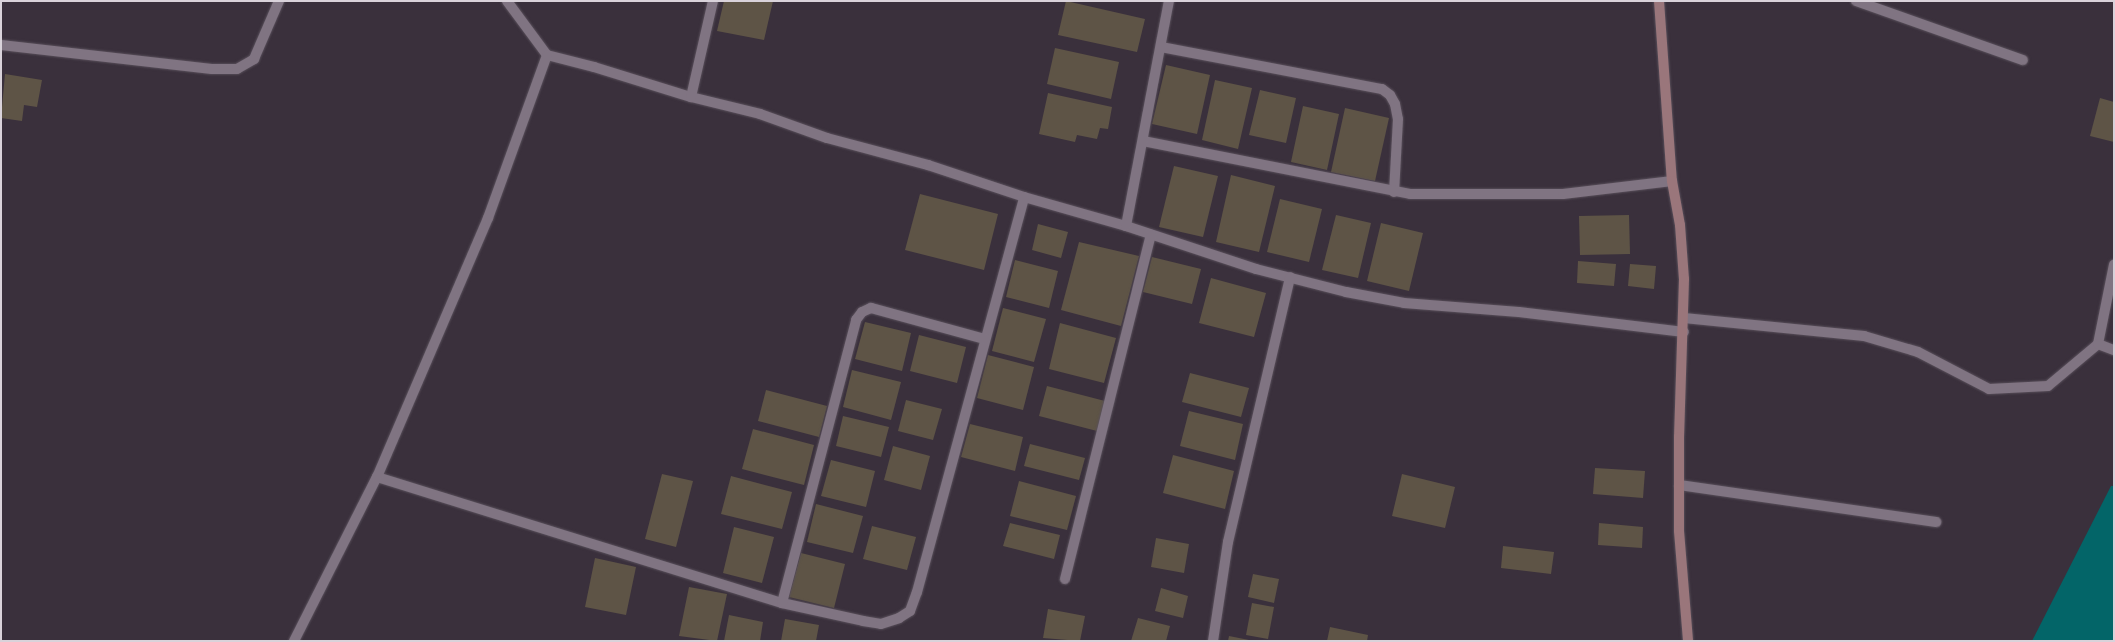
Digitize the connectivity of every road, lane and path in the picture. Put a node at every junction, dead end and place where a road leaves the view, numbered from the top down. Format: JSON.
{"nodes":[{"id":1,"x":279,"y":1,"type":"edge"},
{"id":2,"x":507,"y":1,"type":"edge"},
{"id":3,"x":713,"y":1,"type":"edge"},
{"id":4,"x":1169,"y":1,"type":"edge"},
{"id":5,"x":1659,"y":1,"type":"edge"},
{"id":6,"x":1861,"y":2,"type":"edge"},
{"id":7,"x":1,"y":46,"type":"edge"},
{"id":8,"x":1161,"y":47,"type":"junction"},
{"id":9,"x":548,"y":56,"type":"junction"},
{"id":10,"x":2023,"y":60,"type":"dead end"},
{"id":11,"x":691,"y":97,"type":"junction"},
{"id":12,"x":1143,"y":140,"type":"junction"},
{"id":13,"x":1672,"y":181,"type":"junction"},
{"id":14,"x":1394,"y":192,"type":"junction"},
{"id":15,"x":1024,"y":197,"type":"junction"},
{"id":16,"x":1126,"y":226,"type":"junction"},
{"id":17,"x":1151,"y":235,"type":"junction"},
{"id":18,"x":2114,"y":264,"type":"edge"},
{"id":19,"x":1290,"y":278,"type":"junction"},
{"id":20,"x":1684,"y":318,"type":"junction"},
{"id":21,"x":1684,"y":332,"type":"junction"},
{"id":22,"x":984,"y":339,"type":"junction"},
{"id":23,"x":2098,"y":344,"type":"junction"},
{"id":24,"x":2114,"y":350,"type":"edge"},
{"id":25,"x":377,"y":476,"type":"junction"},
{"id":26,"x":1679,"y":485,"type":"junction"},
{"id":27,"x":1936,"y":522,"type":"dead end"},
{"id":28,"x":1065,"y":579,"type":"dead end"},
{"id":29,"x":782,"y":603,"type":"junction"},
{"id":30,"x":294,"y":641,"type":"edge"},
{"id":31,"x":1213,"y":641,"type":"edge"},
{"id":32,"x":1688,"y":641,"type":"edge"}],
"edges":[{"from":1,"to":7,"type":"street"},
{"from":2,"to":9,"type":"street"},
{"from":3,"to":11,"type":"street"},
{"from":4,"to":8,"type":"street"},
{"from":5,"to":13,"type":"street"},
{"from":6,"to":10,"type":"street"},
{"from":8,"to":12,"type":"street"},
{"from":8,"to":14,"type":"street"},
{"from":9,"to":11,"type":"street"},
{"from":9,"to":25,"type":"street"},
{"from":11,"to":15,"type":"street"},
{"from":12,"to":14,"type":"street"},
{"from":12,"to":16,"type":"street"},
{"from":13,"to":14,"type":"street"},
{"from":13,"to":20,"type":"street"},
{"from":15,"to":16,"type":"street"},
{"from":15,"to":22,"type":"street"},
{"from":16,"to":17,"type":"street"},
{"from":17,"to":19,"type":"street"},
{"from":17,"to":28,"type":"street"},
{"from":18,"to":23,"type":"street"},
{"from":19,"to":21,"type":"street"},
{"from":19,"to":31,"type":"street"},
{"from":20,"to":21,"type":"street"},
{"from":20,"to":23,"type":"street"},
{"from":21,"to":26,"type":"street"},
{"from":22,"to":29,"type":"street"},
{"from":22,"to":29,"type":"street"},
{"from":23,"to":24,"type":"street"},
{"from":25,"to":29,"type":"street"},
{"from":25,"to":30,"type":"street"},
{"from":26,"to":27,"type":"street"},
{"from":26,"to":32,"type":"street"}]}
